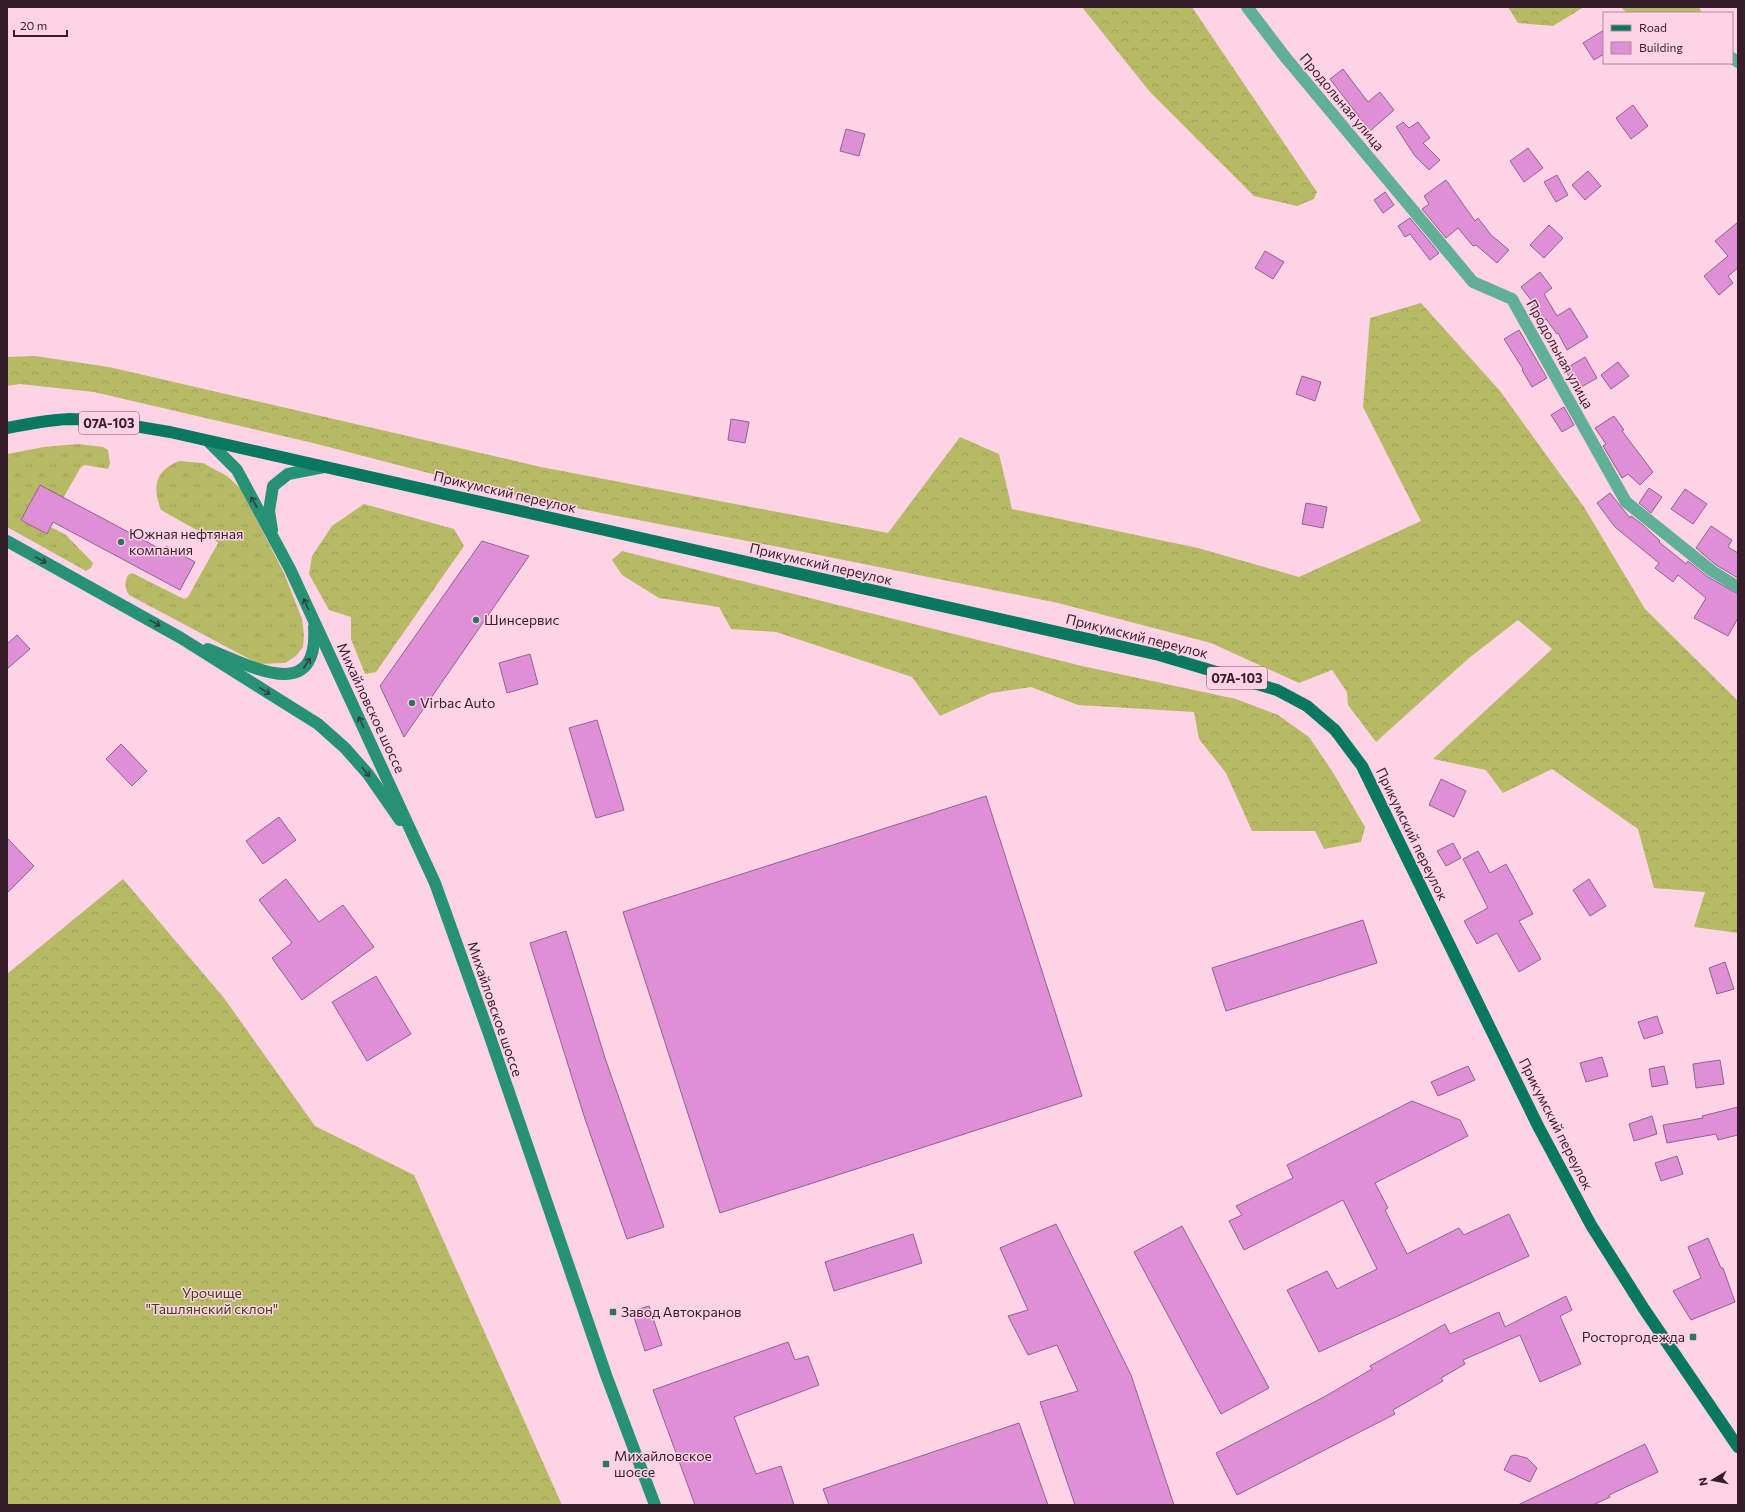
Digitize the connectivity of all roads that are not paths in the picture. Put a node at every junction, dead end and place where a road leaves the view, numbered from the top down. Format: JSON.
{"nodes":[{"id":1,"x":1247,"y":7,"type":"edge"},
{"id":2,"x":7,"y":428,"type":"edge"},
{"id":3,"x":209,"y":442,"type":"junction"},
{"id":4,"x":324,"y":467,"type":"junction"},
{"id":5,"x":272,"y":537,"type":"junction"},
{"id":6,"x":7,"y":541,"type":"edge"},
{"id":7,"x":1738,"y":587,"type":"edge"},
{"id":8,"x":314,"y":621,"type":"junction"},
{"id":9,"x":181,"y":638,"type":"junction"},
{"id":10,"x":418,"y":846,"type":"junction"},
{"id":11,"x":1738,"y":1447,"type":"edge"},
{"id":12,"x":654,"y":1505,"type":"edge"}],
"edges":[{"from":1,"to":7,"type":"street","name":"Продольная улица"},
{"from":2,"to":3,"type":"main road","number":"07А-103"},
{"from":3,"to":4,"type":"main road","name":"Прикумский переулок","number":"07А-103"},
{"from":5,"to":3,"type":"main road","name":"Михайловское шоссе","one_way":true},
{"from":4,"to":5,"type":"main road"},
{"from":4,"to":11,"type":"main road","name":"Прикумский переулок","number":"07А-103"},
{"from":8,"to":5,"type":"main road","name":"Михайловское шоссе","one_way":true},
{"from":6,"to":9,"type":"main road","one_way":true},
{"from":9,"to":8,"type":"main road","one_way":true},
{"from":10,"to":8,"type":"main road","name":"Михайловское шоссе","one_way":true},
{"from":9,"to":10,"type":"main road","one_way":true},
{"from":10,"to":12,"type":"main road","name":"Михайловское шоссе"}]}
